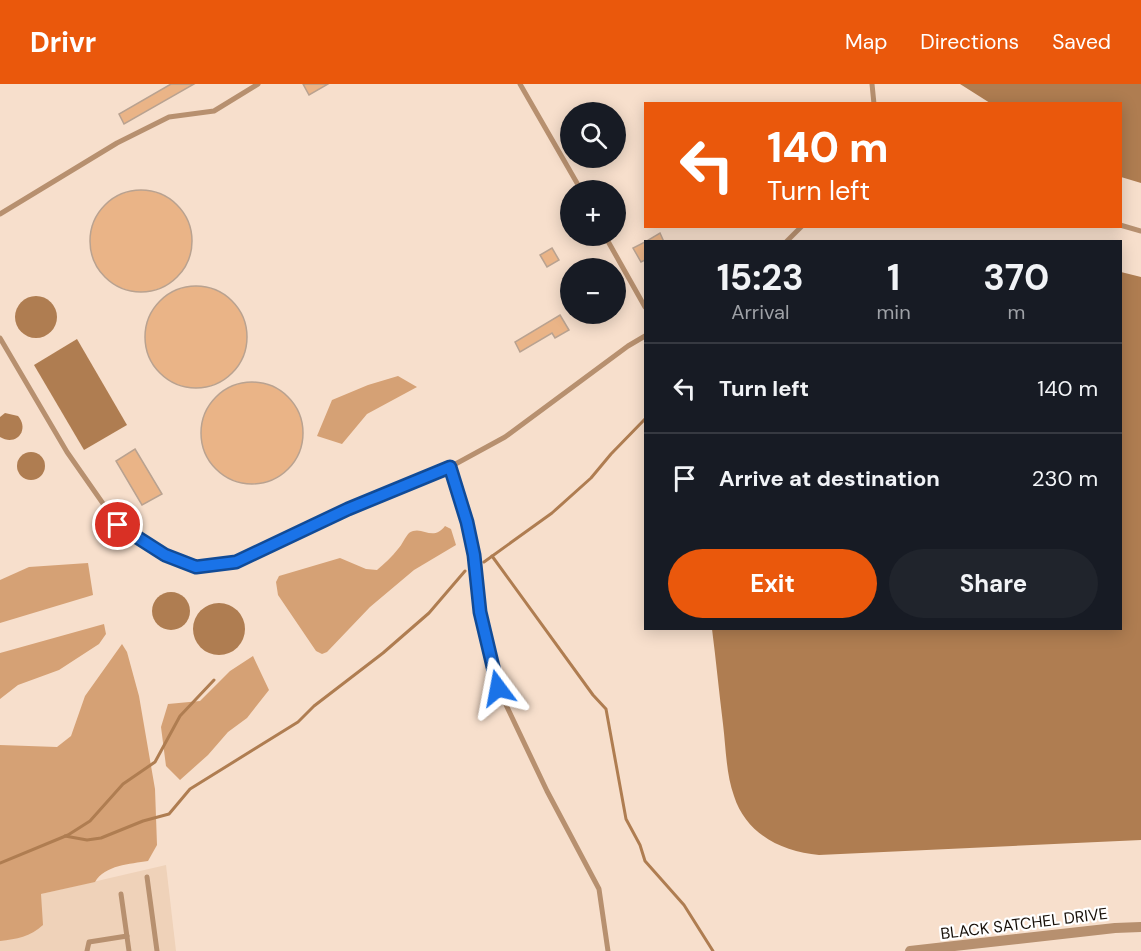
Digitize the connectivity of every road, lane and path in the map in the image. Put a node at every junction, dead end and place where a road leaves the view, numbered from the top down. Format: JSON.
{"nodes":[{"id":1,"x":258,"y":84,"type":"edge"},
{"id":2,"x":520,"y":84,"type":"edge"},
{"id":3,"x":872,"y":84,"type":"edge"},
{"id":4,"x":874,"y":102,"type":"edge"},
{"id":5,"x":575,"y":180,"type":"edge"},
{"id":6,"x":0,"y":214,"type":"edge"},
{"id":7,"x":1122,"y":226,"type":"edge"},
{"id":8,"x":800,"y":228,"type":"edge"},
{"id":9,"x":1141,"y":231,"type":"edge"},
{"id":10,"x":788,"y":240,"type":"edge"},
{"id":11,"x":611,"y":246,"type":"edge"},
{"id":12,"x":644,"y":306,"type":"edge"},
{"id":13,"x":644,"y":337,"type":"edge"},
{"id":14,"x":0,"y":338,"type":"edge"},
{"id":15,"x":450,"y":467,"type":"junction"},
{"id":16,"x":147,"y":877,"type":"dead end"},
{"id":17,"x":121,"y":894,"type":"dead end"},
{"id":18,"x":1141,"y":927,"type":"edge"},
{"id":19,"x":127,"y":936,"type":"junction"},
{"id":20,"x":976,"y":947,"type":"edge"},
{"id":21,"x":87,"y":951,"type":"edge"},
{"id":22,"x":129,"y":951,"type":"edge"},
{"id":23,"x":157,"y":951,"type":"edge"},
{"id":24,"x":608,"y":951,"type":"edge"},
{"id":25,"x":910,"y":951,"type":"edge"}],
"edges":[{"from":1,"to":6,"type":"lane"},
{"from":2,"to":5,"type":"lane"},
{"from":3,"to":4,"type":"lane"},
{"from":7,"to":9,"type":"lane"},
{"from":8,"to":10,"type":"lane"},
{"from":11,"to":12,"type":"lane"},
{"from":13,"to":15,"type":"lane"},
{"from":14,"to":15,"type":"lane"},
{"from":15,"to":24,"type":"lane"},
{"from":16,"to":23,"type":"lane"},
{"from":17,"to":19,"type":"lane"},
{"from":18,"to":20,"type":"street","name":"BLACK SATCHEL DRIVE"},
{"from":19,"to":21,"type":"lane"},
{"from":19,"to":22,"type":"lane"},
{"from":20,"to":25,"type":"street","name":"BLACK SATCHEL DRIVE"}]}
